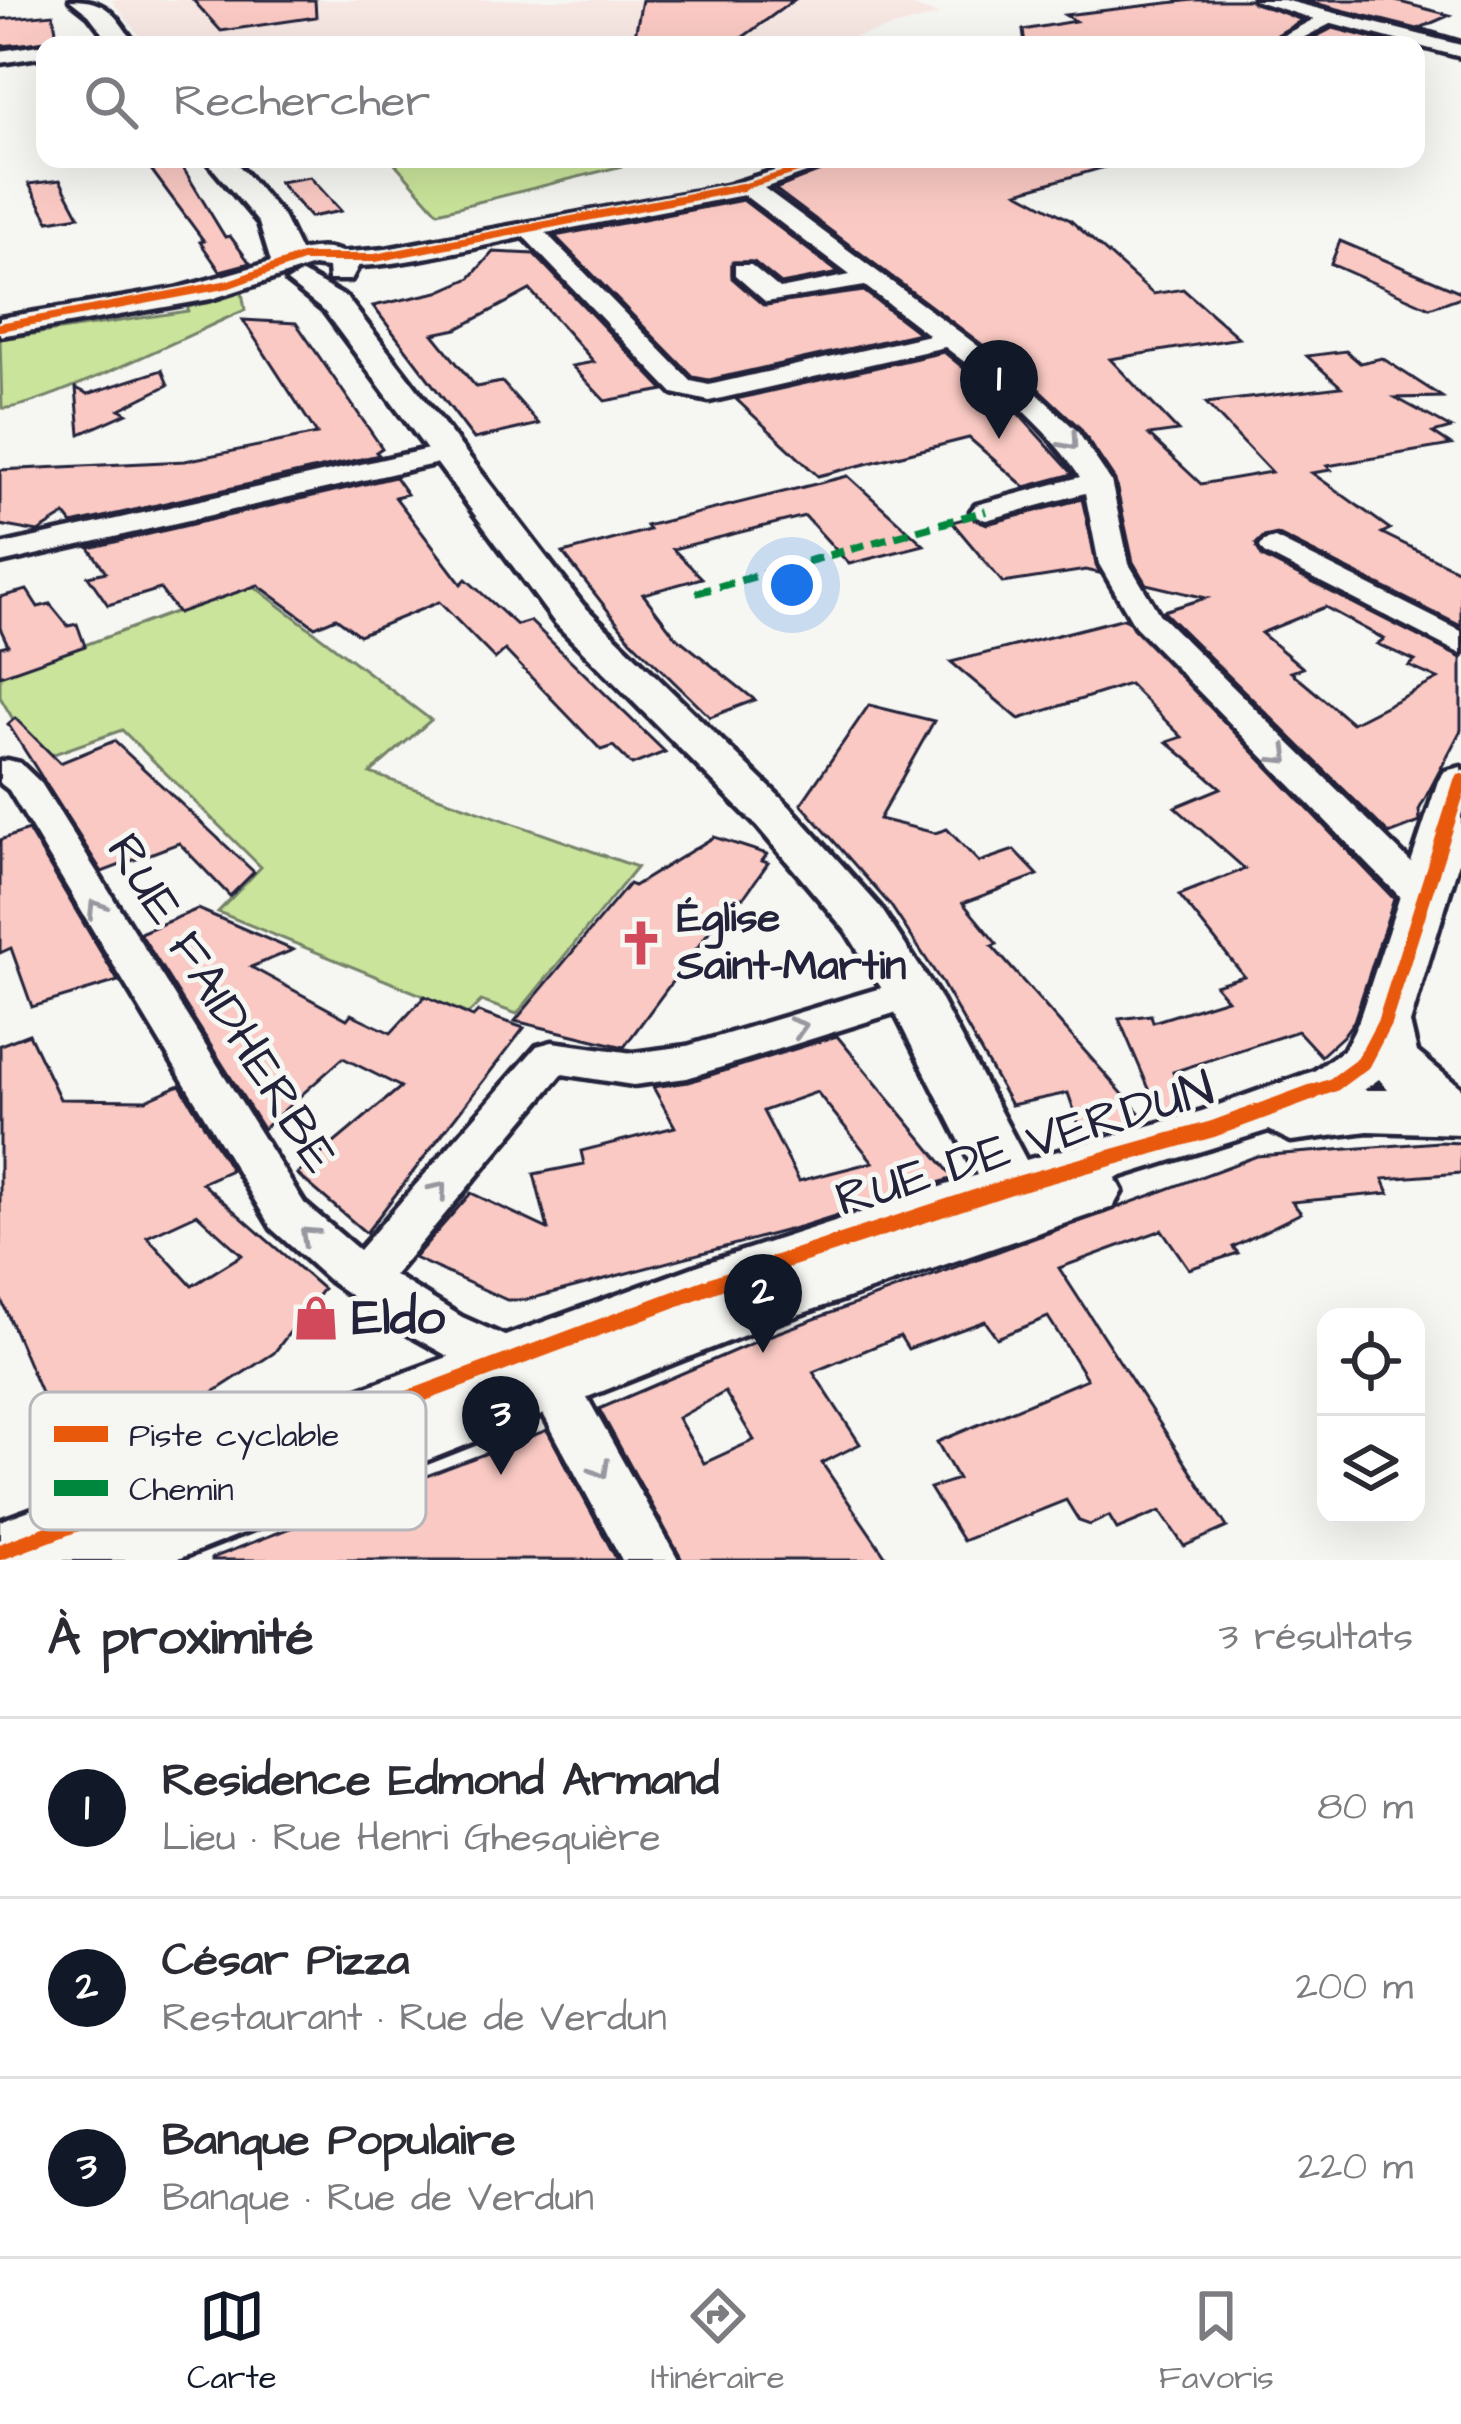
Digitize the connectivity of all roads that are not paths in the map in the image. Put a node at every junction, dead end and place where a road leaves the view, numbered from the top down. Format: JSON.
{"nodes":[{"id":1,"x":81,"y":0,"type":"edge"},
{"id":2,"x":1264,"y":0,"type":"edge"},
{"id":3,"x":1330,"y":17,"type":"junction"},
{"id":4,"x":117,"y":36,"type":"edge"},
{"id":5,"x":1292,"y":36,"type":"edge"},
{"id":6,"x":1403,"y":36,"type":"edge"},
{"id":7,"x":1425,"y":42,"type":"edge"},
{"id":8,"x":36,"y":51,"type":"edge"},
{"id":9,"x":1461,"y":51,"type":"edge"},
{"id":10,"x":0,"y":57,"type":"edge"},
{"id":11,"x":225,"y":168,"type":"edge"},
{"id":12,"x":806,"y":168,"type":"edge"},
{"id":13,"x":748,"y":187,"type":"junction"},
{"id":14,"x":528,"y":228,"type":"junction"},
{"id":15,"x":858,"y":269,"type":"junction"},
{"id":16,"x":313,"y":274,"type":"junction"},
{"id":17,"x":748,"y":274,"type":"dead end"},
{"id":18,"x":0,"y":327,"type":"edge"},
{"id":19,"x":952,"y":338,"type":"junction"},
{"id":20,"x":446,"y":453,"type":"junction"},
{"id":21,"x":1097,"y":482,"type":"junction"},
{"id":22,"x":986,"y":511,"type":"dead end"},
{"id":23,"x":1275,"y":547,"type":"dead end"},
{"id":24,"x":0,"y":554,"type":"edge"},
{"id":25,"x":1461,"y":644,"type":"edge"},
{"id":26,"x":2,"y":768,"type":"edge"},
{"id":27,"x":1461,"y":781,"type":"edge"},
{"id":28,"x":1426,"y":900,"type":"junction"},
{"id":29,"x":911,"y":993,"type":"junction"},
{"id":30,"x":1384,"y":1023,"type":"junction"},
{"id":31,"x":1461,"y":1112,"type":"edge"},
{"id":32,"x":1018,"y":1201,"type":"junction"},
{"id":33,"x":363,"y":1279,"type":"junction"},
{"id":34,"x":528,"y":1371,"type":"junction"},
{"id":35,"x":426,"y":1406,"type":"edge"},
{"id":36,"x":426,"y":1416,"type":"edge"},
{"id":37,"x":64,"y":1530,"type":"edge"},
{"id":38,"x":165,"y":1530,"type":"edge"},
{"id":39,"x":0,"y":1552,"type":"edge"},
{"id":40,"x":96,"y":1560,"type":"edge"},
{"id":41,"x":651,"y":1560,"type":"edge"}],
"edges":[{"from":1,"to":4,"type":"street"},
{"from":2,"to":3,"type":"street"},
{"from":3,"to":5,"type":"street"},
{"from":3,"to":6,"type":"street"},
{"from":7,"to":9,"type":"street"},
{"from":8,"to":10,"type":"street"},
{"from":11,"to":16,"type":"street"},
{"from":12,"to":13,"type":"street"},
{"from":13,"to":14,"type":"street"},
{"from":13,"to":15,"type":"street"},
{"from":14,"to":16,"type":"street"},
{"from":14,"to":19,"type":"street"},
{"from":15,"to":17,"type":"street"},
{"from":15,"to":19,"type":"street"},
{"from":16,"to":18,"type":"street"},
{"from":16,"to":20,"type":"street"},
{"from":19,"to":21,"type":"street","one_way":true},
{"from":20,"to":24,"type":"street"},
{"from":20,"to":29,"type":"street"},
{"from":21,"to":22,"type":"street"},
{"from":21,"to":28,"type":"street","one_way":true},
{"from":23,"to":25,"type":"street"},
{"from":33,"to":26,"type":"street","name":"RUE FAIDHERBE","one_way":true},
{"from":27,"to":28,"type":"street","name":"RUE DE VERDUN"},
{"from":28,"to":30,"type":"street","name":"RUE DE VERDUN"},
{"from":29,"to":32,"type":"street"},
{"from":33,"to":29,"type":"street","one_way":true},
{"from":30,"to":31,"type":"street"},
{"from":30,"to":32,"type":"street","name":"RUE DE VERDUN"},
{"from":31,"to":32,"type":"street","name":"RUE DE VERDUN"},
{"from":32,"to":34,"type":"street","name":"RUE DE VERDUN"},
{"from":33,"to":34,"type":"street","name":"RUE FAIDHERBE"},
{"from":34,"to":35,"type":"street","name":"RUE DE VERDUN"},
{"from":34,"to":36,"type":"street","name":"RUE DE VERDUN"},
{"from":34,"to":41,"type":"street","one_way":true},
{"from":37,"to":39,"type":"street","name":"RUE DE VERDUN"},
{"from":38,"to":40,"type":"street","name":"RUE DE VERDUN"}]}
